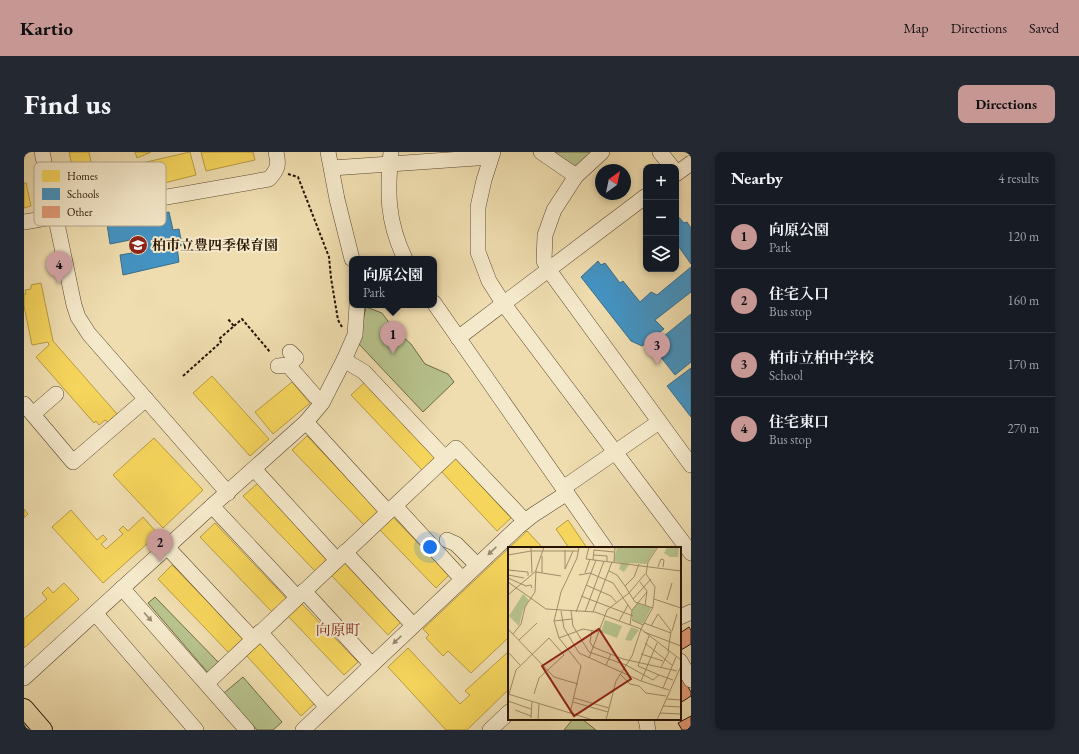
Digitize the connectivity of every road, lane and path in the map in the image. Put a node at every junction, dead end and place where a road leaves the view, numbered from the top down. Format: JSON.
{"nodes":[{"id":1,"x":42,"y":152,"type":"edge"},
{"id":2,"x":276,"y":152,"type":"edge"},
{"id":3,"x":328,"y":152,"type":"edge"},
{"id":4,"x":541,"y":152,"type":"edge"},
{"id":5,"x":602,"y":152,"type":"edge"},
{"id":6,"x":660,"y":152,"type":"edge"},
{"id":7,"x":492,"y":155,"type":"edge"},
{"id":8,"x":390,"y":158,"type":"edge"},
{"id":9,"x":44,"y":162,"type":"edge"},
{"id":10,"x":691,"y":163,"type":"edge"},
{"id":11,"x":669,"y":164,"type":"edge"},
{"id":12,"x":332,"y":168,"type":"junction"},
{"id":13,"x":679,"y":170,"type":"edge"},
{"id":14,"x":287,"y":173,"type":"dead end"},
{"id":15,"x":576,"y":176,"type":"junction"},
{"id":16,"x":166,"y":197,"type":"edge"},
{"id":17,"x":643,"y":198,"type":"edge"},
{"id":18,"x":34,"y":220,"type":"edge"},
{"id":19,"x":24,"y":222,"type":"edge"},
{"id":20,"x":58,"y":226,"type":"edge"},
{"id":21,"x":351,"y":256,"type":"edge"},
{"id":22,"x":404,"y":256,"type":"edge"},
{"id":23,"x":548,"y":269,"type":"junction"},
{"id":24,"x":503,"y":303,"type":"junction"},
{"id":25,"x":437,"y":307,"type":"edge"},
{"id":26,"x":357,"y":308,"type":"edge"},
{"id":27,"x":228,"y":319,"type":"dead end"},
{"id":28,"x":234,"y":326,"type":"junction"},
{"id":29,"x":355,"y":335,"type":"junction"},
{"id":30,"x":458,"y":338,"type":"junction"},
{"id":31,"x":270,"y":352,"type":"dead end"},
{"id":32,"x":344,"y":360,"type":"junction"},
{"id":33,"x":286,"y":361,"type":"dead end"},
{"id":34,"x":183,"y":376,"type":"dead end"},
{"id":35,"x":56,"y":394,"type":"dead end"},
{"id":36,"x":146,"y":399,"type":"junction"},
{"id":37,"x":323,"y":400,"type":"junction"},
{"id":38,"x":28,"y":409,"type":"edge"},
{"id":39,"x":306,"y":422,"type":"junction"},
{"id":40,"x":659,"y":422,"type":"junction"},
{"id":41,"x":615,"y":452,"type":"junction"},
{"id":42,"x":445,"y":458,"type":"junction"},
{"id":43,"x":691,"y":465,"type":"edge"},
{"id":44,"x":254,"y":469,"type":"junction"},
{"id":45,"x":565,"y":491,"type":"junction"},
{"id":46,"x":228,"y":493,"type":"junction"},
{"id":47,"x":212,"y":506,"type":"junction"},
{"id":48,"x":391,"y":509,"type":"junction"},
{"id":49,"x":525,"y":521,"type":"junction"},
{"id":50,"x":447,"y":540,"type":"dead end"},
{"id":51,"x":167,"y":547,"type":"junction"},
{"id":52,"x":604,"y":547,"type":"edge"},
{"id":53,"x":691,"y":553,"type":"edge"},
{"id":54,"x":341,"y":556,"type":"junction"},
{"id":55,"x":477,"y":565,"type":"junction"},
{"id":56,"x":462,"y":578,"type":"junction"},
{"id":57,"x":122,"y":588,"type":"junction"},
{"id":58,"x":301,"y":594,"type":"junction"},
{"id":59,"x":691,"y":612,"type":"edge"},
{"id":60,"x":95,"y":613,"type":"junction"},
{"id":61,"x":681,"y":617,"type":"edge"},
{"id":62,"x":413,"y":625,"type":"junction"},
{"id":63,"x":257,"y":635,"type":"junction"},
{"id":64,"x":681,"y":663,"type":"edge"},
{"id":65,"x":371,"y":664,"type":"junction"},
{"id":66,"x":24,"y":678,"type":"edge"},
{"id":67,"x":691,"y":680,"type":"edge"},
{"id":68,"x":207,"y":683,"type":"junction"},
{"id":69,"x":328,"y":707,"type":"junction"},
{"id":70,"x":25,"y":711,"type":"edge"},
{"id":71,"x":508,"y":713,"type":"edge"},
{"id":72,"x":646,"y":720,"type":"edge"},
{"id":73,"x":43,"y":730,"type":"edge"},
{"id":74,"x":196,"y":730,"type":"edge"},
{"id":75,"x":247,"y":730,"type":"edge"},
{"id":76,"x":303,"y":730,"type":"edge"},
{"id":77,"x":490,"y":730,"type":"edge"},
{"id":78,"x":648,"y":730,"type":"edge"}],
"edges":[{"from":1,"to":9,"type":"street"},
{"from":2,"to":16,"type":"street"},
{"from":3,"to":12,"type":"street"},
{"from":4,"to":15,"type":"street"},
{"from":5,"to":15,"type":"street"},
{"from":6,"to":11,"type":"street"},
{"from":7,"to":8,"type":"street"},
{"from":7,"to":24,"type":"street"},
{"from":8,"to":12,"type":"street"},
{"from":8,"to":22,"type":"street"},
{"from":10,"to":13,"type":"street"},
{"from":12,"to":21,"type":"street"},
{"from":14,"to":29,"type":"path"},
{"from":15,"to":23,"type":"street"},
{"from":17,"to":23,"type":"street"},
{"from":18,"to":19,"type":"street"},
{"from":20,"to":36,"type":"street"},
{"from":23,"to":24,"type":"street"},
{"from":23,"to":40,"type":"street"},
{"from":24,"to":30,"type":"street"},
{"from":24,"to":41,"type":"street"},
{"from":25,"to":30,"type":"street"},
{"from":26,"to":29,"type":"street"},
{"from":27,"to":28,"type":"path"},
{"from":28,"to":31,"type":"path"},
{"from":28,"to":34,"type":"path"},
{"from":29,"to":32,"type":"street"},
{"from":30,"to":45,"type":"street"},
{"from":32,"to":37,"type":"street"},
{"from":32,"to":42,"type":"street"},
{"from":33,"to":37,"type":"street"},
{"from":35,"to":38,"type":"street"},
{"from":36,"to":38,"type":"street"},
{"from":36,"to":46,"type":"street"},
{"from":37,"to":39,"type":"street"},
{"from":39,"to":44,"type":"street"},
{"from":39,"to":48,"type":"street"},
{"from":40,"to":41,"type":"street"},
{"from":40,"to":43,"type":"street"},
{"from":41,"to":45,"type":"street"},
{"from":41,"to":53,"type":"street"},
{"from":42,"to":48,"type":"street"},
{"from":42,"to":49,"type":"street"},
{"from":44,"to":46,"type":"street"},
{"from":44,"to":54,"type":"street"},
{"from":45,"to":49,"type":"street"},
{"from":45,"to":52,"type":"street"},
{"from":46,"to":47,"type":"street"},
{"from":47,"to":51,"type":"street"},
{"from":47,"to":58,"type":"street"},
{"from":48,"to":54,"type":"street"},
{"from":48,"to":56,"type":"street"},
{"from":49,"to":55,"type":"street","one_way":true},
{"from":50,"to":55,"type":"street"},
{"from":51,"to":57,"type":"street"},
{"from":51,"to":63,"type":"street"},
{"from":54,"to":58,"type":"street"},
{"from":54,"to":62,"type":"street"},
{"from":55,"to":56,"type":"street"},
{"from":56,"to":62,"type":"street"},
{"from":57,"to":60,"type":"street"},
{"from":57,"to":68,"type":"street","one_way":true},
{"from":58,"to":63,"type":"street"},
{"from":58,"to":65,"type":"street"},
{"from":59,"to":61,"type":"street"},
{"from":60,"to":66,"type":"street"},
{"from":60,"to":74,"type":"street"},
{"from":62,"to":65,"type":"street","one_way":true},
{"from":63,"to":68,"type":"street"},
{"from":63,"to":69,"type":"street"},
{"from":64,"to":67,"type":"street"},
{"from":65,"to":69,"type":"street"},
{"from":68,"to":75,"type":"street"},
{"from":69,"to":76,"type":"street"},
{"from":70,"to":73,"type":"main road"},
{"from":71,"to":77,"type":"street"},
{"from":72,"to":78,"type":"street"}]}
